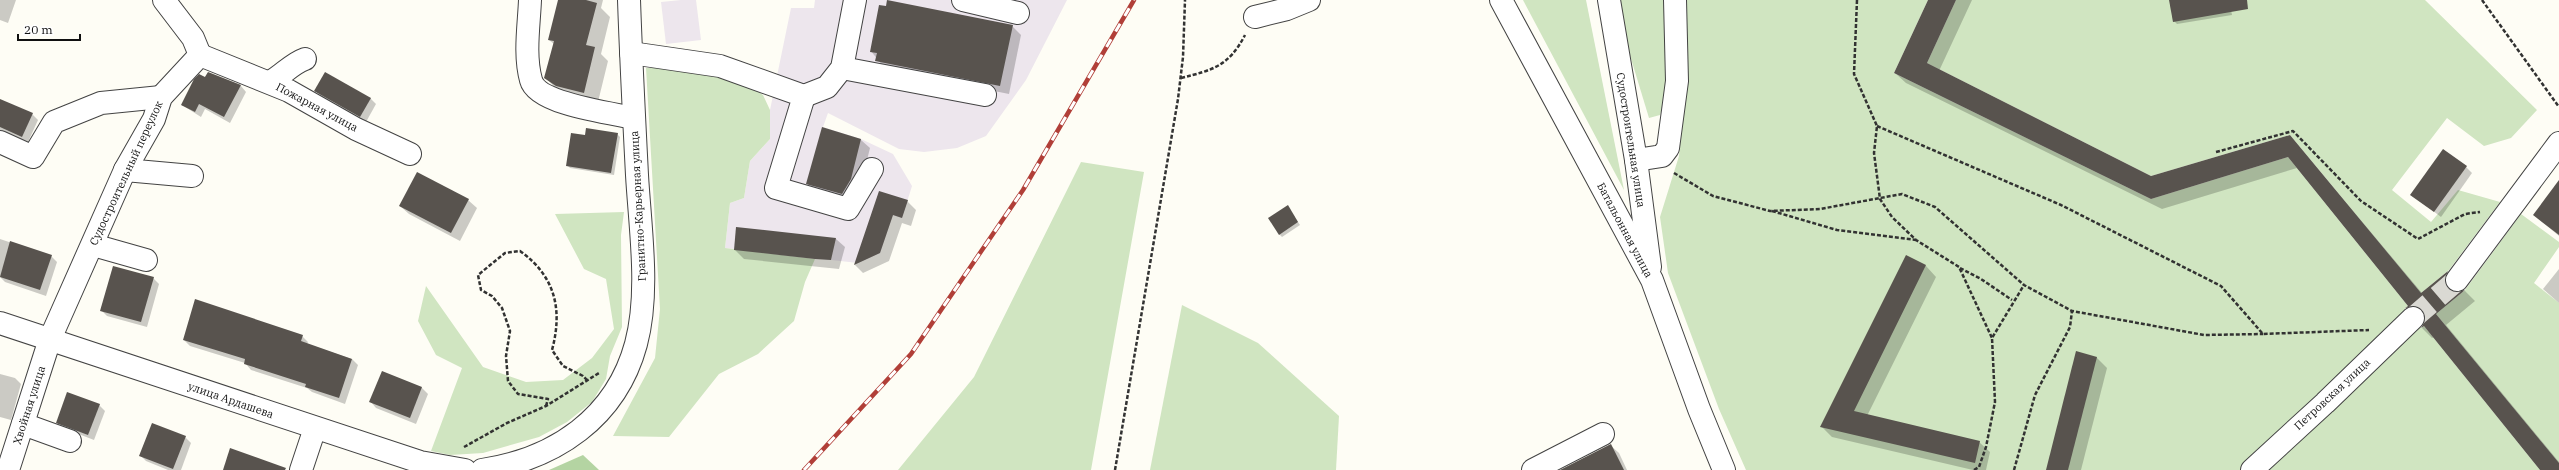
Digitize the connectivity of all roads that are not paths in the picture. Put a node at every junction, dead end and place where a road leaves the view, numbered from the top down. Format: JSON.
{"nodes":[{"id":1,"x":164,"y":0,"type":"edge"},
{"id":2,"x":530,"y":0,"type":"edge"},
{"id":3,"x":629,"y":0,"type":"edge"},
{"id":4,"x":855,"y":0,"type":"edge"},
{"id":5,"x":963,"y":0,"type":"edge"},
{"id":6,"x":1309,"y":0,"type":"edge"},
{"id":7,"x":1501,"y":0,"type":"edge"},
{"id":8,"x":1609,"y":0,"type":"edge"},
{"id":9,"x":1674,"y":0,"type":"edge"},
{"id":10,"x":1018,"y":14,"type":"dead end"},
{"id":11,"x":1255,"y":16,"type":"road end"},
{"id":12,"x":631,"y":53,"type":"junction"},
{"id":13,"x":200,"y":55,"type":"junction"},
{"id":14,"x":305,"y":59,"type":"dead end"},
{"id":15,"x":842,"y":68,"type":"junction"},
{"id":16,"x":270,"y":82,"type":"junction"},
{"id":17,"x":985,"y":95,"type":"dead end"},
{"id":18,"x":804,"y":96,"type":"junction"},
{"id":19,"x":161,"y":97,"type":"junction"},
{"id":20,"x":634,"y":118,"type":"junction"},
{"id":21,"x":0,"y":142,"type":"edge"},
{"id":22,"x":2559,"y":143,"type":"edge"},
{"id":23,"x":410,"y":154,"type":"dead end"},
{"id":24,"x":1636,"y":160,"type":"junction"},
{"id":25,"x":872,"y":169,"type":"dead end"},
{"id":26,"x":126,"y":170,"type":"junction"},
{"id":27,"x":192,"y":176,"type":"dead end"},
{"id":28,"x":92,"y":245,"type":"junction"},
{"id":29,"x":146,"y":260,"type":"dead end"},
{"id":30,"x":1652,"y":280,"type":"junction"},
{"id":31,"x":2457,"y":280,"type":"tunnel mouth"},
{"id":32,"x":2413,"y":318,"type":"tunnel mouth"},
{"id":33,"x":0,"y":323,"type":"edge"},
{"id":34,"x":50,"y":340,"type":"junction"},
{"id":35,"x":23,"y":424,"type":"junction"},
{"id":36,"x":315,"y":428,"type":"junction"},
{"id":37,"x":1603,"y":434,"type":"dead end"},
{"id":38,"x":70,"y":441,"type":"dead end"},
{"id":39,"x":8,"y":470,"type":"edge"},
{"id":40,"x":301,"y":470,"type":"edge"},
{"id":41,"x":465,"y":470,"type":"edge"},
{"id":42,"x":482,"y":470,"type":"edge"},
{"id":43,"x":1533,"y":470,"type":"edge"},
{"id":44,"x":1724,"y":470,"type":"edge"},
{"id":45,"x":2252,"y":470,"type":"edge"}],
"edges":[{"from":1,"to":13,"type":"street"},
{"from":2,"to":20,"type":"street"},
{"from":3,"to":12,"type":"street","name":"Гранитно-Карьерная улица"},
{"from":4,"to":15,"type":"street"},
{"from":5,"to":10,"type":"street"},
{"from":6,"to":11,"type":"street"},
{"from":7,"to":30,"type":"street","name":"Батальонная улица"},
{"from":8,"to":24,"type":"street","name":"Судостроительная улица"},
{"from":9,"to":24,"type":"street"},
{"from":12,"to":18,"type":"street"},
{"from":12,"to":20,"type":"street","name":"Гранитно-Карьерная улица"},
{"from":13,"to":16,"type":"street","name":"Пожарная улица"},
{"from":13,"to":19,"type":"street","name":"Судостроительный переулок"},
{"from":14,"to":16,"type":"street"},
{"from":15,"to":17,"type":"street"},
{"from":15,"to":18,"type":"street"},
{"from":16,"to":23,"type":"street","name":"Пожарная улица"},
{"from":18,"to":25,"type":"street"},
{"from":19,"to":21,"type":"street"},
{"from":19,"to":26,"type":"street","name":"Судостроительный переулок"},
{"from":20,"to":42,"type":"street","name":"Гранитно-Карьерная улица"},
{"from":22,"to":31,"type":"street"},
{"from":24,"to":30,"type":"street","name":"Судостроительная улица"},
{"from":26,"to":27,"type":"street"},
{"from":26,"to":28,"type":"street","name":"Судостроительный переулок"},
{"from":28,"to":29,"type":"street"},
{"from":28,"to":34,"type":"street","name":"Судостроительный переулок"},
{"from":30,"to":44,"type":"street","name":"Батальонная улица"},
{"from":32,"to":45,"type":"street","name":"Петровская улица"},
{"from":33,"to":34,"type":"street","name":"улица Ардашева"},
{"from":34,"to":35,"type":"street","name":"Хвойная улица"},
{"from":34,"to":36,"type":"street","name":"улица Ардашева"},
{"from":35,"to":38,"type":"street"},
{"from":35,"to":39,"type":"street","name":"Хвойная улица"},
{"from":36,"to":40,"type":"street"},
{"from":36,"to":41,"type":"street","name":"улица Ардашева"},
{"from":37,"to":43,"type":"street"}]}
